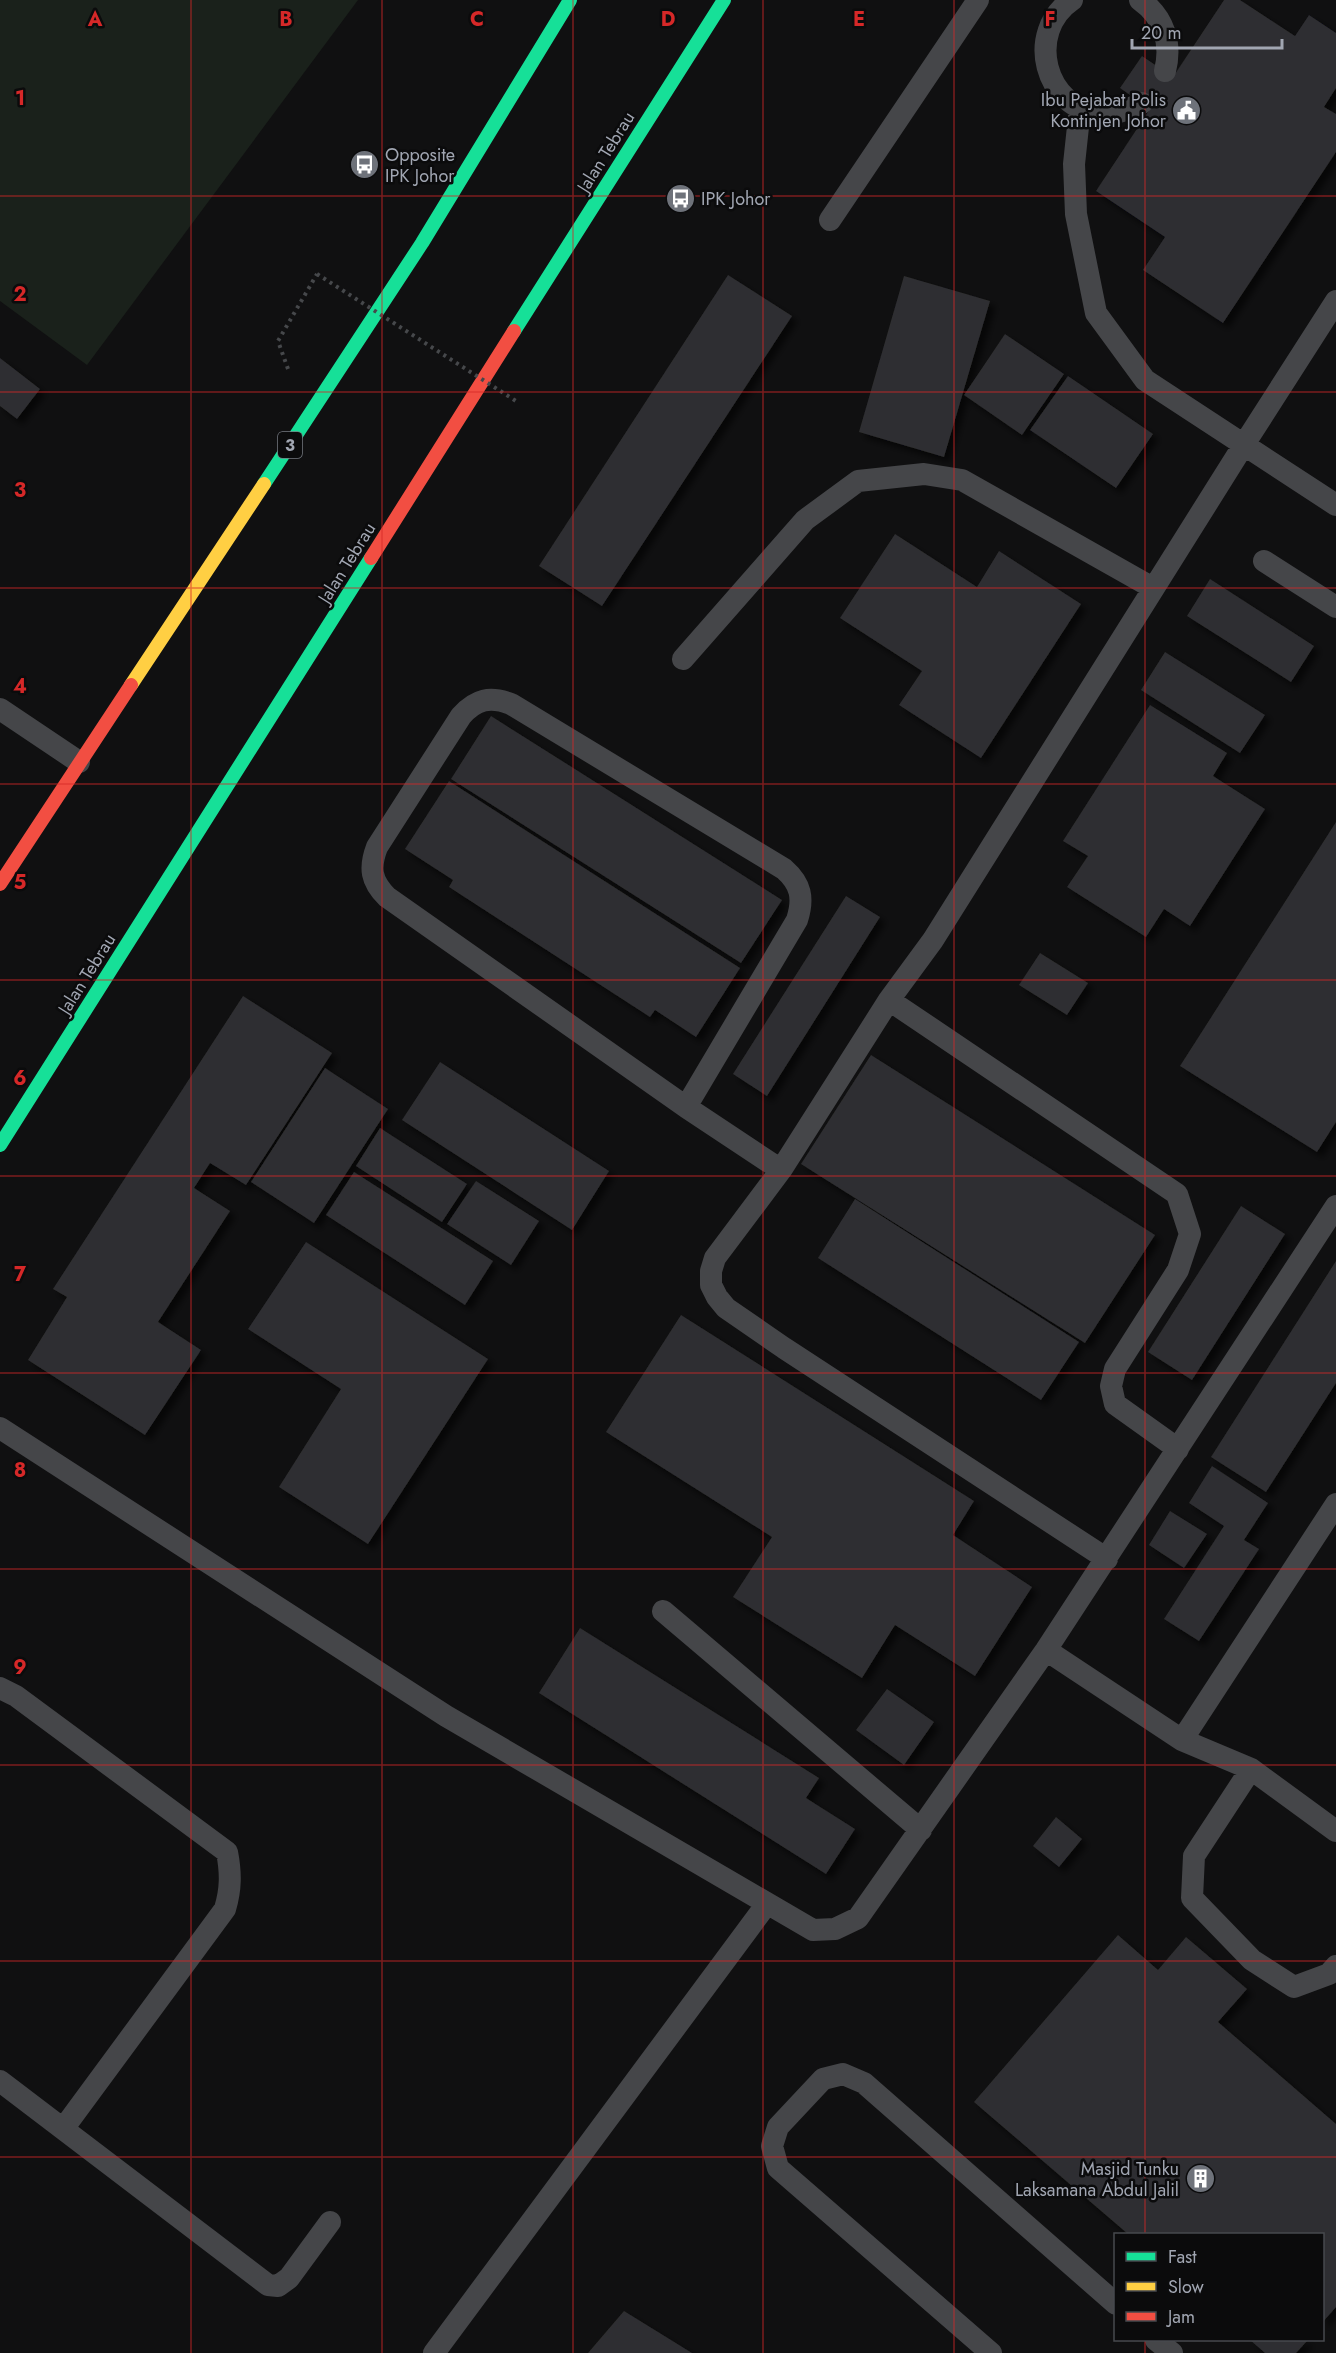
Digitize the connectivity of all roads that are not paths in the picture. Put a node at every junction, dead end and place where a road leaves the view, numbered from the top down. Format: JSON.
{"nodes":[{"id":1,"x":570,"y":0,"type":"edge"},
{"id":2,"x":724,"y":0,"type":"edge"},
{"id":3,"x":978,"y":0,"type":"edge"},
{"id":4,"x":1140,"y":0,"type":"edge"},
{"id":5,"x":1058,"y":4,"type":"edge"},
{"id":6,"x":1165,"y":72,"type":"dead end"},
{"id":7,"x":1142,"y":103,"type":"dead end"},
{"id":8,"x":1080,"y":108,"type":"junction"},
{"id":9,"x":830,"y":220,"type":"dead end"},
{"id":10,"x":1336,"y":301,"type":"edge"},
{"id":11,"x":1243,"y":446,"type":"junction"},
{"id":12,"x":1336,"y":505,"type":"edge"},
{"id":13,"x":1264,"y":561,"type":"dead end"},
{"id":14,"x":1153,"y":588,"type":"junction"},
{"id":15,"x":1336,"y":607,"type":"edge"},
{"id":16,"x":683,"y":659,"type":"dead end"},
{"id":17,"x":0,"y":709,"type":"edge"},
{"id":18,"x":79,"y":762,"type":"junction"},
{"id":19,"x":0,"y":884,"type":"edge"},
{"id":20,"x":890,"y":1000,"type":"junction"},
{"id":21,"x":686,"y":1107,"type":"junction"},
{"id":22,"x":0,"y":1145,"type":"edge"},
{"id":23,"x":781,"y":1170,"type":"junction"},
{"id":24,"x":1336,"y":1206,"type":"edge"},
{"id":25,"x":0,"y":1428,"type":"edge"},
{"id":26,"x":1178,"y":1449,"type":"junction"},
{"id":27,"x":1336,"y":1504,"type":"edge"},
{"id":28,"x":1107,"y":1559,"type":"junction"},
{"id":29,"x":663,"y":1611,"type":"dead end"},
{"id":30,"x":1046,"y":1650,"type":"junction"},
{"id":31,"x":0,"y":1688,"type":"edge"},
{"id":32,"x":1182,"y":1740,"type":"junction"},
{"id":33,"x":1251,"y":1769,"type":"junction"},
{"id":34,"x":921,"y":1830,"type":"junction"},
{"id":35,"x":1336,"y":1831,"type":"edge"},
{"id":36,"x":766,"y":1905,"type":"junction"},
{"id":37,"x":1336,"y":1966,"type":"edge"},
{"id":38,"x":0,"y":2081,"type":"edge"},
{"id":39,"x":63,"y":2129,"type":"junction"},
{"id":40,"x":330,"y":2222,"type":"dead end"},
{"id":41,"x":1114,"y":2302,"type":"edge"},
{"id":42,"x":1157,"y":2341,"type":"edge"},
{"id":43,"x":434,"y":2353,"type":"edge"},
{"id":44,"x":991,"y":2353,"type":"edge"},
{"id":45,"x":1172,"y":2353,"type":"edge"}],
"edges":[{"from":1,"to":18,"type":"highway","number":"3"},
{"from":2,"to":22,"type":"highway","name":"Jalan Tebrau"},
{"from":3,"to":9,"type":"lane"},
{"from":4,"to":6,"type":"lane"},
{"from":5,"to":8,"type":"lane"},
{"from":7,"to":8,"type":"lane"},
{"from":8,"to":11,"type":"lane"},
{"from":10,"to":11,"type":"lane"},
{"from":11,"to":12,"type":"lane"},
{"from":11,"to":14,"type":"lane"},
{"from":13,"to":15,"type":"lane"},
{"from":14,"to":16,"type":"lane"},
{"from":14,"to":20,"type":"lane"},
{"from":17,"to":18,"type":"lane"},
{"from":18,"to":19,"type":"highway","number":"3"},
{"from":20,"to":23,"type":"lane"},
{"from":20,"to":26,"type":"lane"},
{"from":21,"to":21,"type":"lane"},
{"from":21,"to":23,"type":"lane"},
{"from":23,"to":28,"type":"lane"},
{"from":24,"to":26,"type":"lane"},
{"from":25,"to":36,"type":"lane"},
{"from":26,"to":28,"type":"lane"},
{"from":27,"to":32,"type":"lane"},
{"from":28,"to":30,"type":"lane"},
{"from":29,"to":34,"type":"lane"},
{"from":30,"to":32,"type":"lane"},
{"from":30,"to":34,"type":"lane"},
{"from":31,"to":39,"type":"lane"},
{"from":32,"to":33,"type":"lane"},
{"from":33,"to":35,"type":"lane"},
{"from":33,"to":37,"type":"lane"},
{"from":34,"to":36,"type":"lane"},
{"from":36,"to":43,"type":"lane"},
{"from":38,"to":39,"type":"lane"},
{"from":39,"to":40,"type":"lane"},
{"from":41,"to":44,"type":"lane"},
{"from":42,"to":45,"type":"lane"}]}
